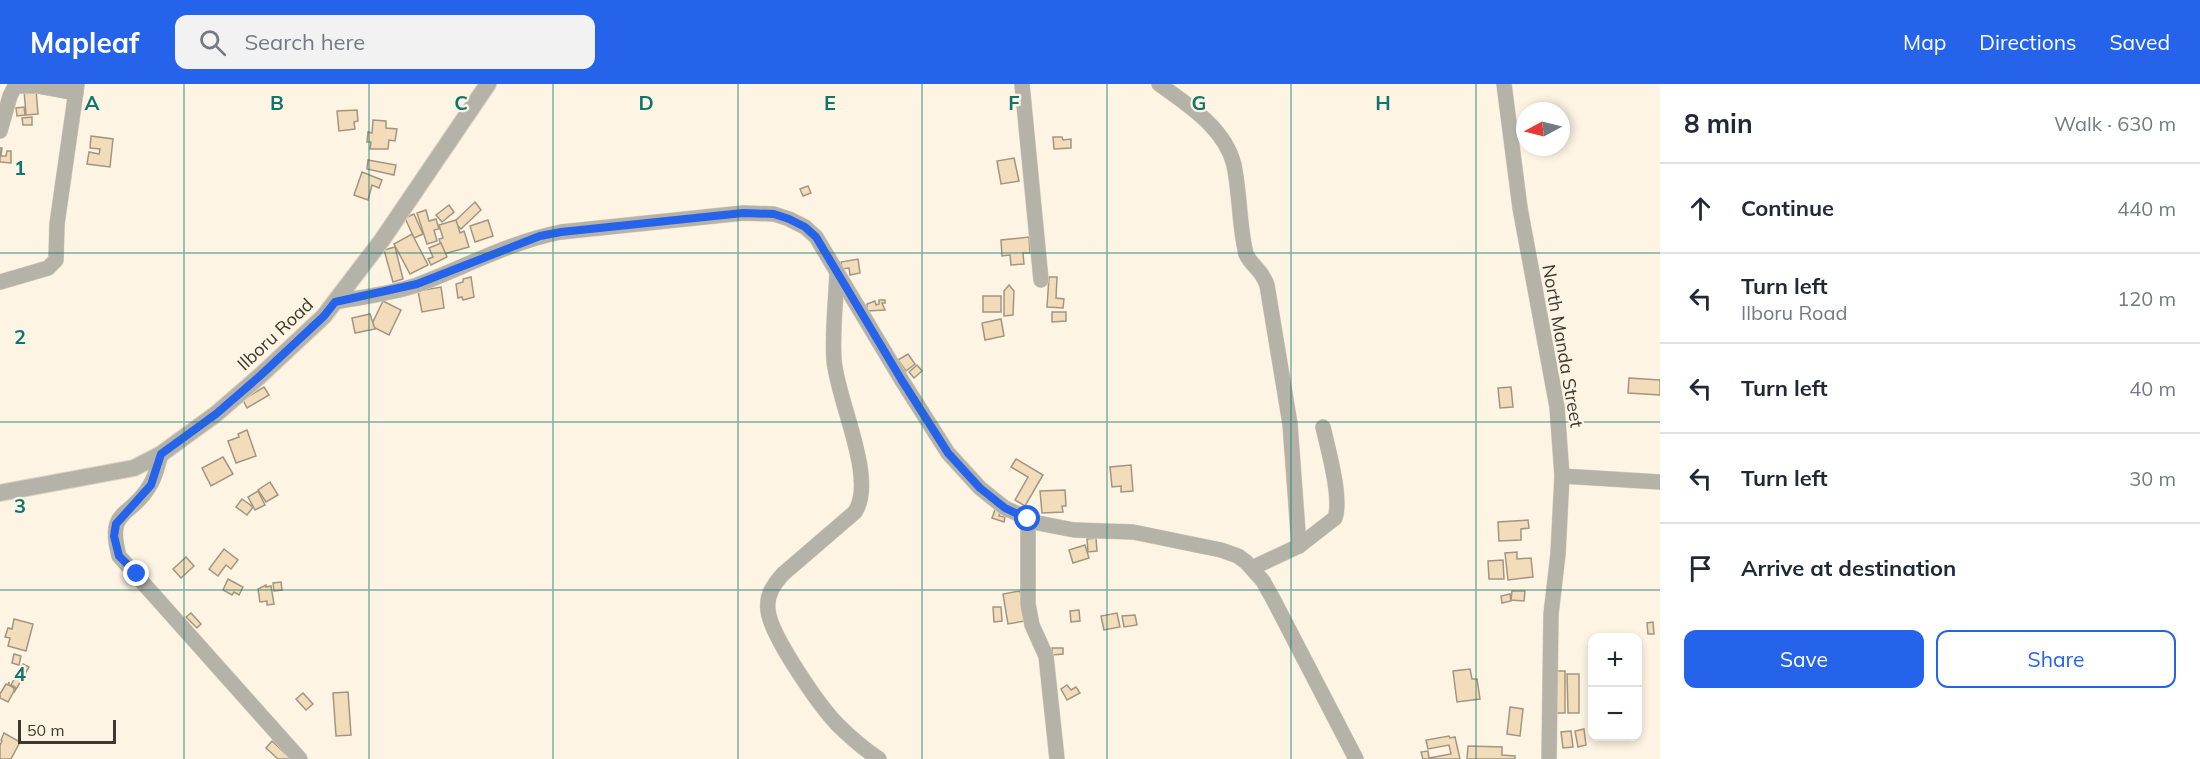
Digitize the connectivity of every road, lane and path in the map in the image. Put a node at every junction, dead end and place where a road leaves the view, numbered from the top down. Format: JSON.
{"nodes":[{"id":1,"x":488,"y":84,"type":"edge"},
{"id":2,"x":1022,"y":84,"type":"edge"},
{"id":3,"x":1159,"y":84,"type":"edge"},
{"id":4,"x":1504,"y":84,"type":"edge"},
{"id":5,"x":76,"y":89,"type":"edge"},
{"id":6,"x":0,"y":131,"type":"edge"},
{"id":7,"x":837,"y":272,"type":"junction"},
{"id":8,"x":1041,"y":280,"type":"dead end"},
{"id":9,"x":0,"y":282,"type":"edge"},
{"id":10,"x":335,"y":302,"type":"junction"},
{"id":11,"x":1323,"y":427,"type":"dead end"},
{"id":12,"x":161,"y":454,"type":"junction"},
{"id":13,"x":1562,"y":476,"type":"junction"},
{"id":14,"x":1660,"y":482,"type":"edge"},
{"id":15,"x":0,"y":493,"type":"edge"},
{"id":16,"x":1028,"y":519,"type":"junction"},
{"id":17,"x":1299,"y":546,"type":"junction"},
{"id":18,"x":1251,"y":568,"type":"junction"},
{"id":19,"x":300,"y":759,"type":"edge"},
{"id":20,"x":879,"y":759,"type":"edge"},
{"id":21,"x":1057,"y":759,"type":"edge"},
{"id":22,"x":1356,"y":759,"type":"edge"},
{"id":23,"x":1549,"y":759,"type":"edge"}],
"edges":[{"from":1,"to":10,"type":"street","name":"Ilboru Road"},
{"from":2,"to":8,"type":"street"},
{"from":3,"to":17,"type":"street"},
{"from":4,"to":13,"type":"street","name":"North Manda Street"},
{"from":5,"to":6,"type":"street"},
{"from":5,"to":9,"type":"street"},
{"from":7,"to":10,"type":"street"},
{"from":7,"to":16,"type":"street"},
{"from":7,"to":20,"type":"street"},
{"from":10,"to":12,"type":"street","name":"Ilboru Road"},
{"from":11,"to":17,"type":"street"},
{"from":12,"to":15,"type":"street","name":"Ilboru Road"},
{"from":12,"to":19,"type":"street"},
{"from":13,"to":14,"type":"street"},
{"from":13,"to":23,"type":"street","name":"North Manda Street"},
{"from":16,"to":18,"type":"street"},
{"from":16,"to":21,"type":"street"},
{"from":17,"to":18,"type":"street"},
{"from":18,"to":22,"type":"street"}]}
